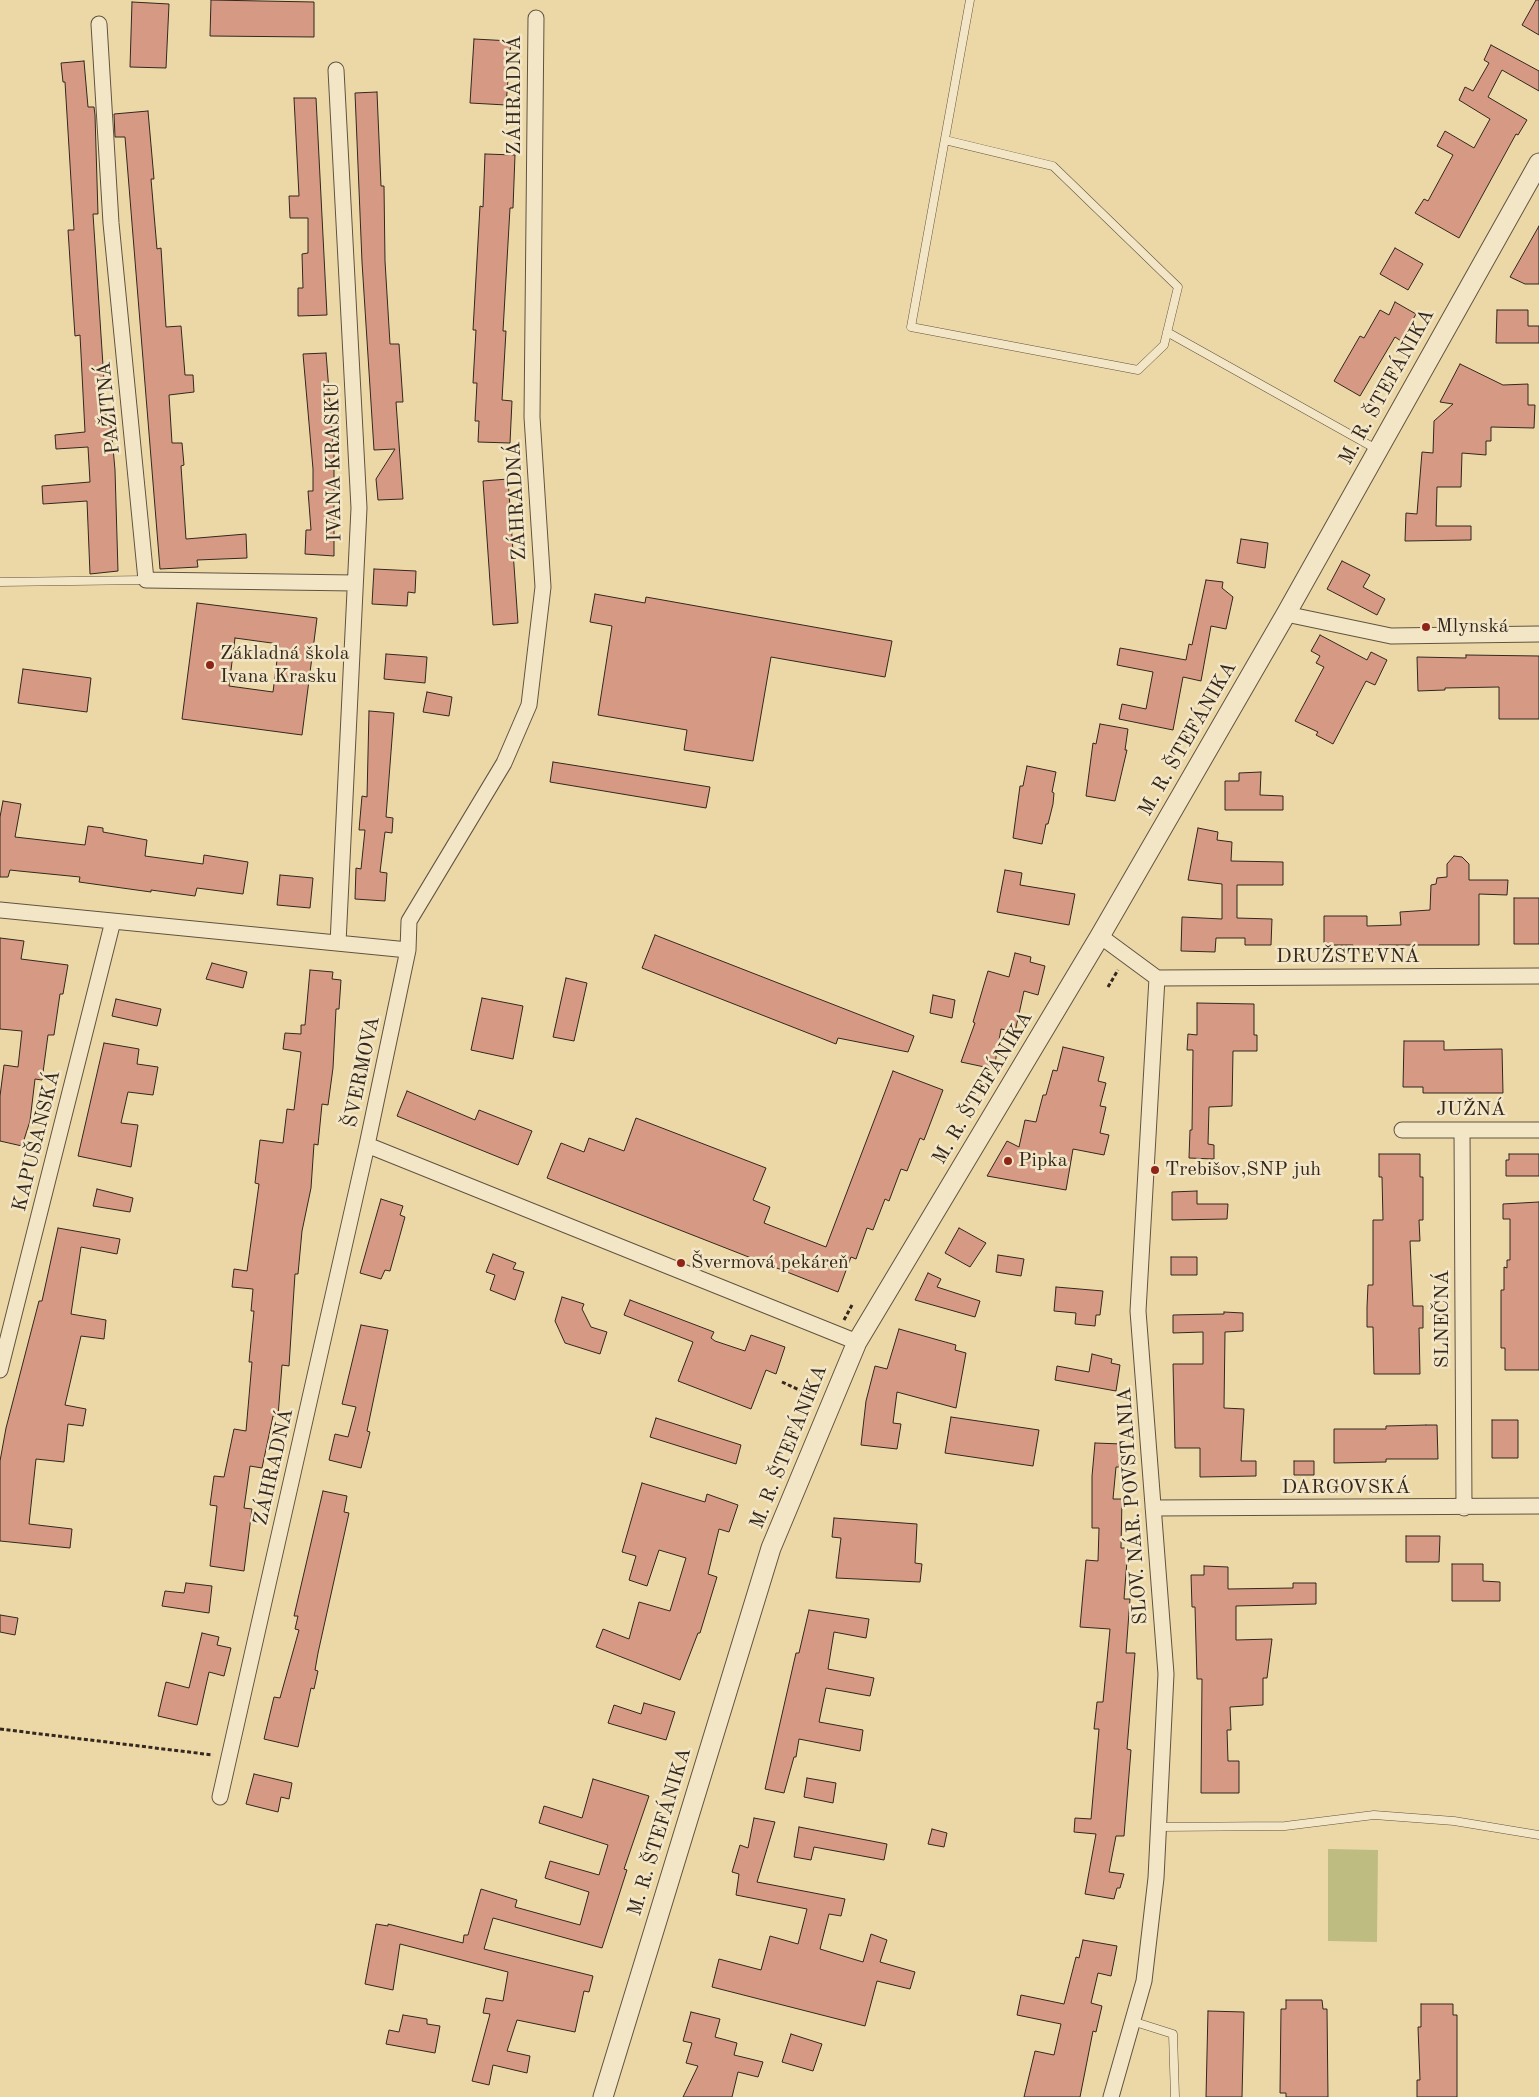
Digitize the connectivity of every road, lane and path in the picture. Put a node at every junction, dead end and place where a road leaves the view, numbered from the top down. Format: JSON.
{"nodes":[{"id":1,"x":970,"y":0,"type":"edge"},
{"id":2,"x":536,"y":18,"type":"dead end"},
{"id":3,"x":99,"y":24,"type":"dead end"},
{"id":4,"x":336,"y":70,"type":"dead end"},
{"id":5,"x":945,"y":140,"type":"junction"},
{"id":6,"x":1539,"y":163,"type":"edge"},
{"id":7,"x":1167,"y":332,"type":"junction"},
{"id":8,"x":1378,"y":450,"type":"junction"},
{"id":9,"x":146,"y":580,"type":"junction"},
{"id":10,"x":0,"y":582,"type":"edge"},
{"id":11,"x":354,"y":583,"type":"junction"},
{"id":12,"x":1286,"y":614,"type":"junction"},
{"id":13,"x":1539,"y":634,"type":"edge"},
{"id":14,"x":0,"y":910,"type":"edge"},
{"id":15,"x":113,"y":921,"type":"junction"},
{"id":16,"x":1100,"y":936,"type":"junction"},
{"id":17,"x":338,"y":943,"type":"junction"},
{"id":18,"x":408,"y":950,"type":"junction"},
{"id":19,"x":1539,"y":976,"type":"edge"},
{"id":20,"x":1157,"y":978,"type":"junction"},
{"id":21,"x":1402,"y":1130,"type":"dead end"},
{"id":22,"x":1462,"y":1130,"type":"junction"},
{"id":23,"x":1539,"y":1130,"type":"edge"},
{"id":24,"x":367,"y":1145,"type":"junction"},
{"id":25,"x":857,"y":1342,"type":"junction"},
{"id":26,"x":0,"y":1370,"type":"edge"},
{"id":27,"x":782,"y":1382,"type":"dead end"},
{"id":28,"x":810,"y":1395,"type":"dead end"},
{"id":29,"x":1539,"y":1506,"type":"edge"},
{"id":30,"x":1153,"y":1508,"type":"junction"},
{"id":31,"x":1464,"y":1508,"type":"junction"},
{"id":32,"x":0,"y":1728,"type":"edge"},
{"id":33,"x":228,"y":1757,"type":"junction"},
{"id":34,"x":220,"y":1797,"type":"dead end"},
{"id":35,"x":1159,"y":1827,"type":"junction"},
{"id":36,"x":1539,"y":1834,"type":"edge"},
{"id":37,"x":1132,"y":2021,"type":"junction"},
{"id":38,"x":603,"y":2097,"type":"edge"},
{"id":39,"x":1111,"y":2097,"type":"edge"},
{"id":40,"x":1176,"y":2097,"type":"edge"}],
"edges":[{"from":1,"to":5,"type":"lane"},
{"from":2,"to":18,"type":"street","name":"ZÁHRADNÁ"},
{"from":3,"to":9,"type":"street","name":"PAŽITNÁ"},
{"from":4,"to":11,"type":"street","name":"IVANA KRASKU"},
{"from":5,"to":7,"type":"lane"},
{"from":5,"to":7,"type":"lane"},
{"from":6,"to":8,"type":"street","name":"M. R. ŠTEFÁNIKA"},
{"from":7,"to":8,"type":"lane"},
{"from":8,"to":12,"type":"street","name":"M. R. ŠTEFÁNIKA"},
{"from":9,"to":10,"type":"lane"},
{"from":9,"to":11,"type":"street"},
{"from":11,"to":17,"type":"street","name":"IVANA KRASKU"},
{"from":12,"to":13,"type":"street"},
{"from":12,"to":16,"type":"street","name":"M. R. ŠTEFÁNIKA"},
{"from":14,"to":15,"type":"street"},
{"from":15,"to":17,"type":"street"},
{"from":15,"to":26,"type":"street","name":"KAPUŠANSKÁ"},
{"from":16,"to":20,"type":"street"},
{"from":16,"to":25,"type":"street","name":"M. R. ŠTEFÁNIKA"},
{"from":17,"to":18,"type":"street"},
{"from":18,"to":24,"type":"street","name":"ŠVERMOVA"},
{"from":19,"to":20,"type":"street","name":"DRUŽSTEVNÁ"},
{"from":20,"to":30,"type":"street","name":"SLOV. NÁR. POVSTANIA"},
{"from":21,"to":22,"type":"street","name":"JUŽNÁ"},
{"from":22,"to":23,"type":"street","name":"JUŽNÁ"},
{"from":22,"to":31,"type":"street","name":"SLNEČNÁ"},
{"from":24,"to":25,"type":"street","name":"ŠVERMOVA"},
{"from":24,"to":33,"type":"street","name":"ZÁHRADNÁ"},
{"from":25,"to":38,"type":"street","name":"M. R. ŠTEFÁNIKA"},
{"from":27,"to":28,"type":"path"},
{"from":29,"to":31,"type":"street","name":"DARGOVSKÁ"},
{"from":30,"to":31,"type":"street","name":"DARGOVSKÁ"},
{"from":30,"to":35,"type":"street","name":"SLOV. NÁR. POVSTANIA"},
{"from":32,"to":33,"type":"path"},
{"from":33,"to":34,"type":"street","name":"ZÁHRADNÁ"},
{"from":35,"to":36,"type":"lane"},
{"from":35,"to":37,"type":"street","name":"SLOV. NÁR. POVSTANIA"},
{"from":37,"to":39,"type":"street","name":"SLOV. NÁR. POVSTANIA"},
{"from":37,"to":40,"type":"lane"}]}
